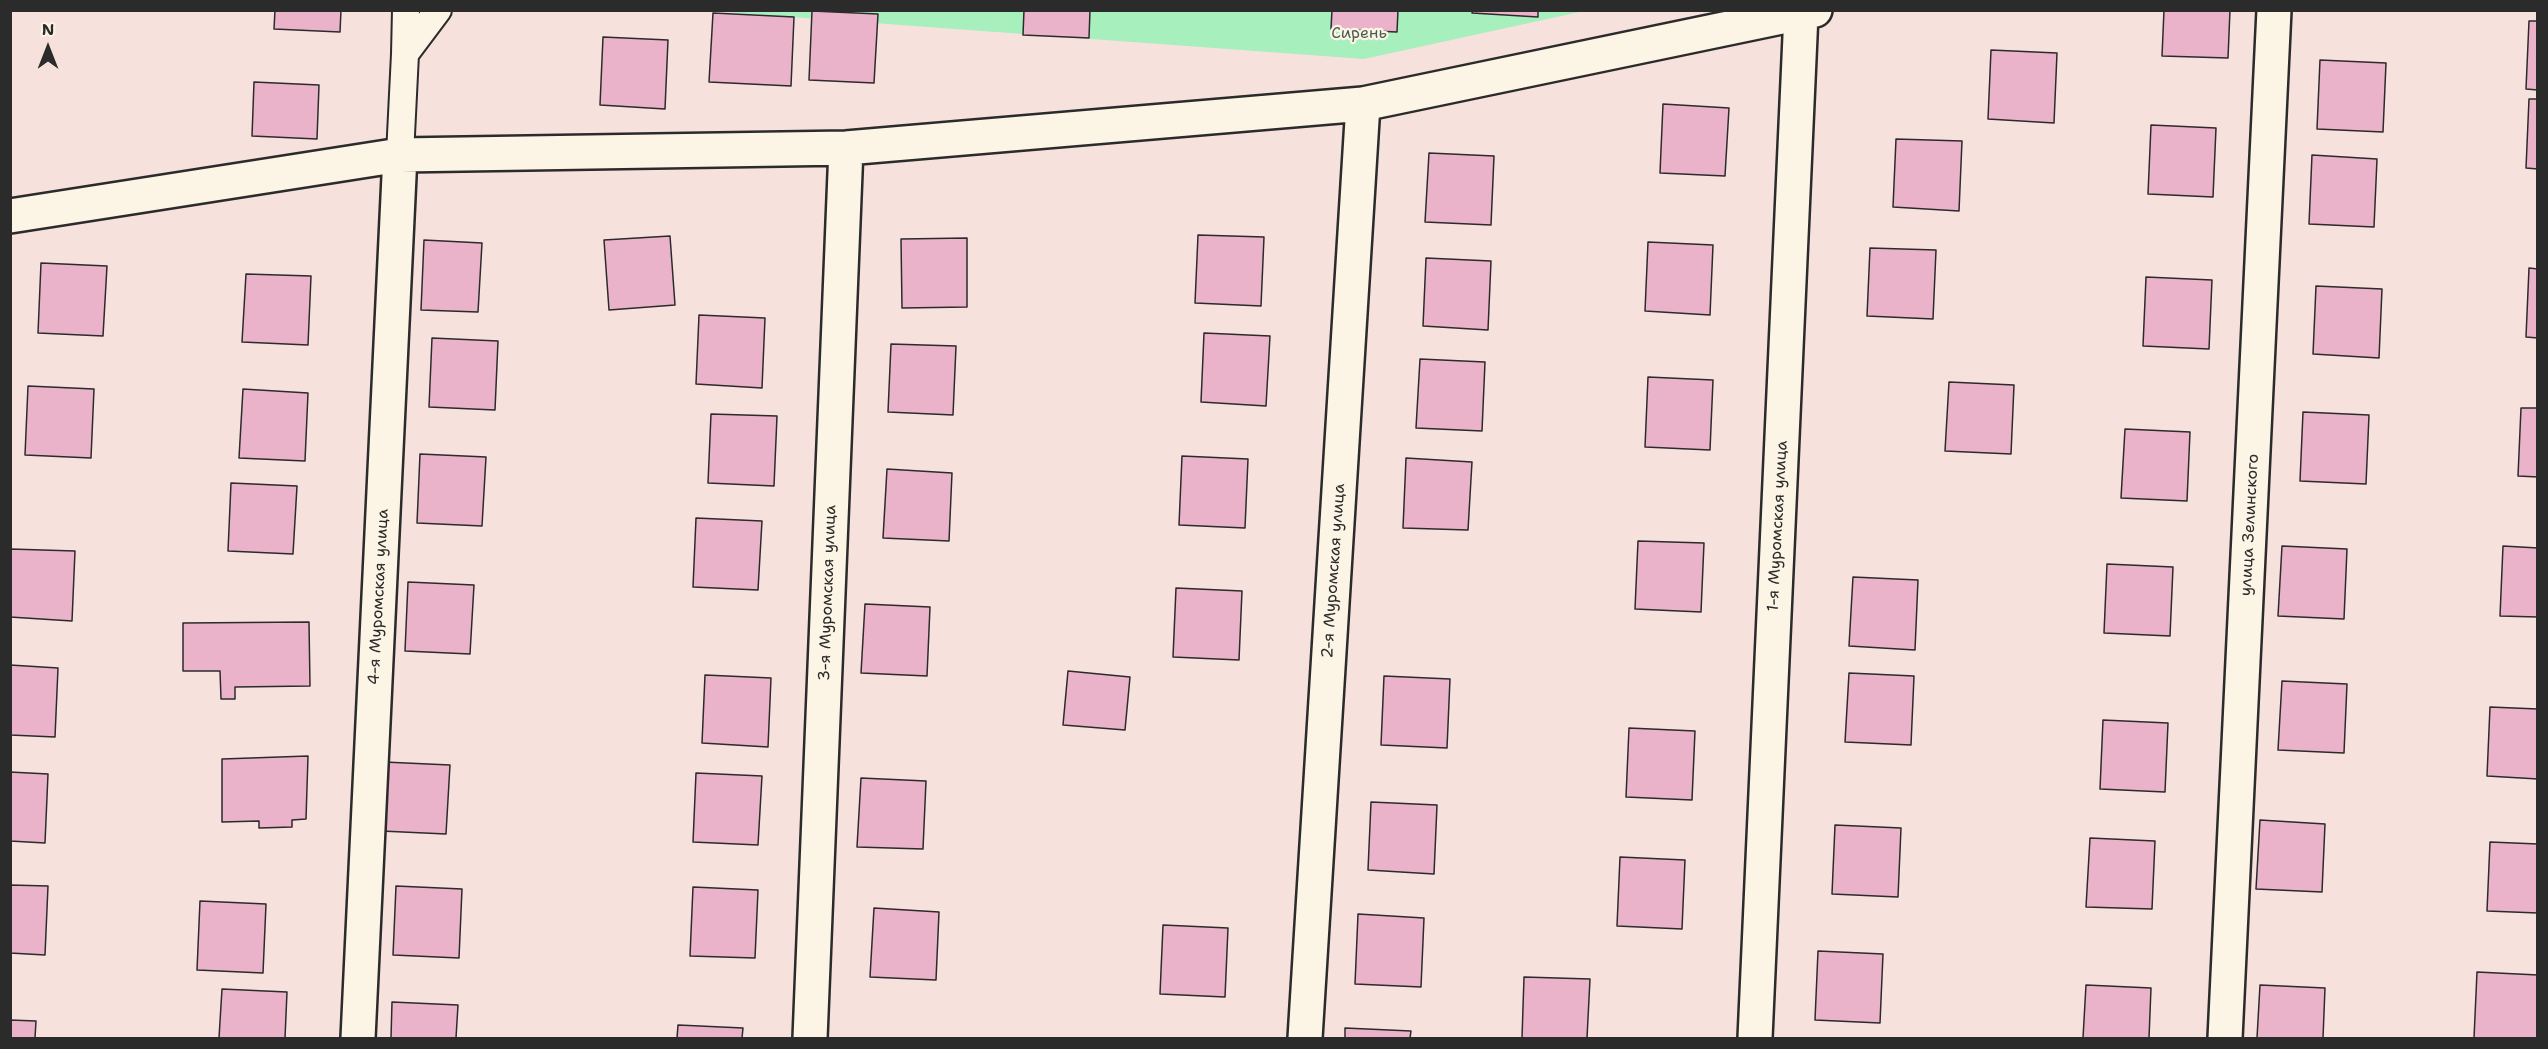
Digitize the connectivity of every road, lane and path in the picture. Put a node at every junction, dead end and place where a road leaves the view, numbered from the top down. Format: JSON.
{"nodes":[{"id":1,"x":406,"y":10,"type":"edge"},
{"id":2,"x":438,"y":10,"type":"edge"},
{"id":3,"x":2274,"y":10,"type":"edge"},
{"id":4,"x":1808,"y":12,"type":"edge"},
{"id":5,"x":405,"y":54,"type":"junction"},
{"id":6,"x":1363,"y":104,"type":"junction"},
{"id":7,"x":846,"y":148,"type":"junction"},
{"id":8,"x":400,"y":155,"type":"junction"},
{"id":9,"x":10,"y":216,"type":"edge"},
{"id":10,"x":358,"y":1038,"type":"edge"},
{"id":11,"x":810,"y":1038,"type":"edge"},
{"id":12,"x":1305,"y":1038,"type":"edge"},
{"id":13,"x":1755,"y":1038,"type":"edge"},
{"id":14,"x":2225,"y":1038,"type":"edge"}],
"edges":[{"from":1,"to":5,"type":"lane"},
{"from":2,"to":5,"type":"lane"},
{"from":3,"to":14,"type":"street","name":"улица Зелинского"},
{"from":4,"to":6,"type":"street"},
{"from":4,"to":13,"type":"street","name":"1-я Муромская улица"},
{"from":5,"to":8,"type":"lane"},
{"from":6,"to":7,"type":"street"},
{"from":6,"to":12,"type":"street","name":"2-я Муромская улица"},
{"from":7,"to":8,"type":"street"},
{"from":7,"to":11,"type":"street","name":"3-я Муромская улица"},
{"from":8,"to":9,"type":"street"},
{"from":8,"to":10,"type":"street","name":"4-я Муромская улица"}]}
